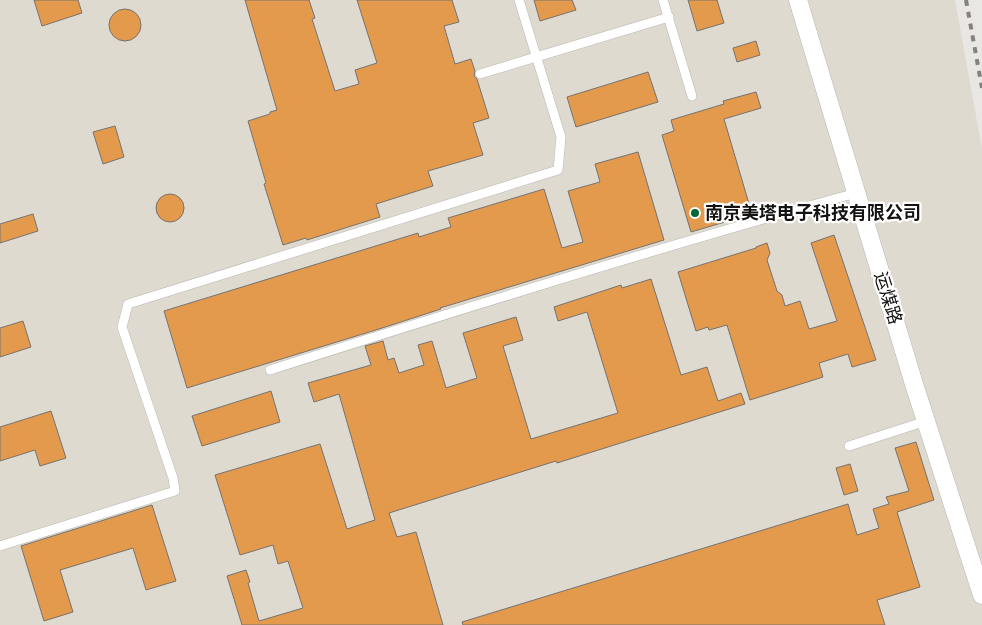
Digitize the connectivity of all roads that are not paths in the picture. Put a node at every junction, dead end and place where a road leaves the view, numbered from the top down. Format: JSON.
{"nodes":[{"id":1,"x":518,"y":0,"type":"edge"},
{"id":2,"x":663,"y":0,"type":"edge"},
{"id":3,"x":798,"y":0,"type":"edge"},
{"id":4,"x":669,"y":17,"type":"junction"},
{"id":5,"x":536,"y":57,"type":"junction"},
{"id":6,"x":480,"y":74,"type":"dead end"},
{"id":7,"x":692,"y":96,"type":"dead end"},
{"id":8,"x":856,"y":193,"type":"junction"},
{"id":9,"x":270,"y":370,"type":"dead end"},
{"id":10,"x":926,"y":421,"type":"junction"},
{"id":11,"x":849,"y":446,"type":"dead end"},
{"id":12,"x":0,"y":546,"type":"edge"},
{"id":13,"x":982,"y":595,"type":"edge"}],
"edges":[{"from":1,"to":5,"type":"lane"},
{"from":2,"to":4,"type":"lane"},
{"from":3,"to":8,"type":"street","name":"运煤路"},
{"from":4,"to":5,"type":"lane"},
{"from":4,"to":7,"type":"lane"},
{"from":5,"to":6,"type":"lane"},
{"from":5,"to":12,"type":"lane"},
{"from":8,"to":9,"type":"lane"},
{"from":8,"to":10,"type":"street","name":"运煤路"},
{"from":10,"to":11,"type":"lane"},
{"from":10,"to":13,"type":"street","name":"运煤路"}]}
